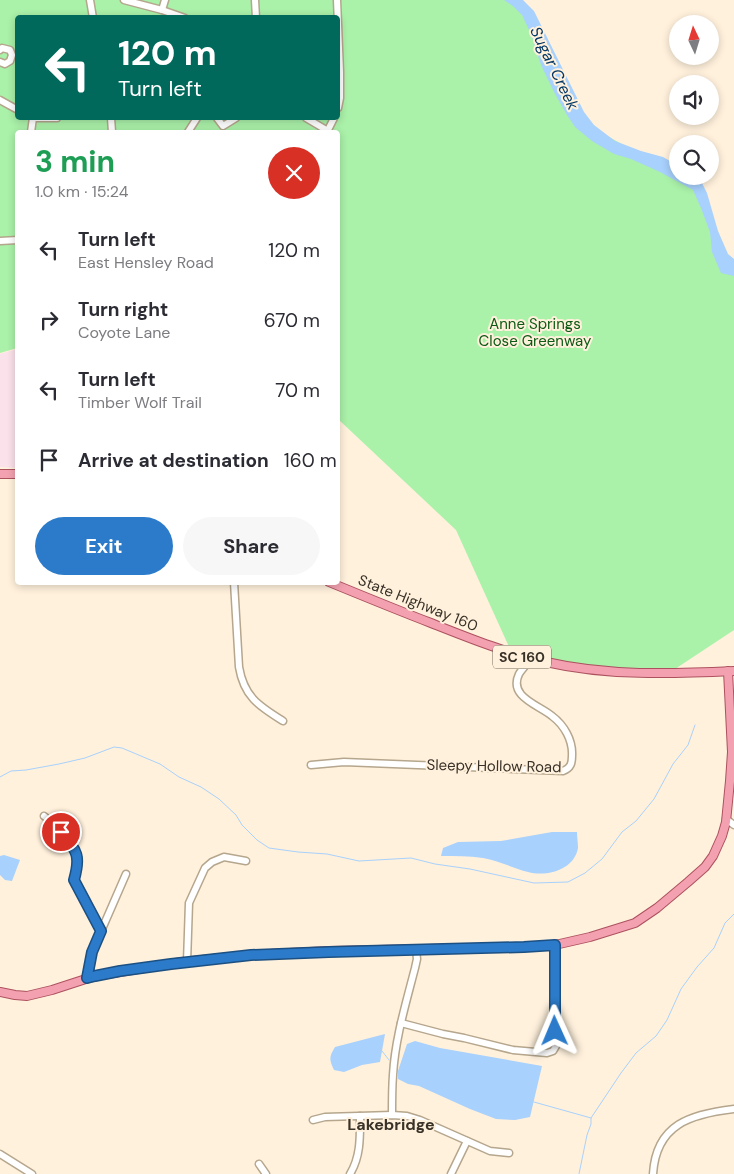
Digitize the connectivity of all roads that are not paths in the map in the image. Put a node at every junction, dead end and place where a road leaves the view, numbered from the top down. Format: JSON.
{"nodes":[{"id":1,"x":90,"y":0,"type":"edge"},
{"id":2,"x":124,"y":0,"type":"edge"},
{"id":3,"x":164,"y":0,"type":"edge"},
{"id":4,"x":255,"y":0,"type":"edge"},
{"id":5,"x":337,"y":0,"type":"edge"},
{"id":6,"x":162,"y":10,"type":"junction"},
{"id":7,"x":92,"y":15,"type":"edge"},
{"id":8,"x":176,"y":15,"type":"edge"},
{"id":9,"x":256,"y":15,"type":"edge"},
{"id":10,"x":338,"y":15,"type":"edge"},
{"id":11,"x":0,"y":50,"type":"edge"},
{"id":12,"x":0,"y":62,"type":"edge"},
{"id":13,"x":340,"y":72,"type":"edge"},
{"id":14,"x":340,"y":98,"type":"edge"},
{"id":15,"x":0,"y":100,"type":"edge"},
{"id":16,"x":15,"y":108,"type":"edge"},
{"id":17,"x":218,"y":120,"type":"edge"},
{"id":18,"x":233,"y":120,"type":"edge"},
{"id":19,"x":309,"y":120,"type":"edge"},
{"id":20,"x":223,"y":126,"type":"junction"},
{"id":21,"x":219,"y":130,"type":"edge"},
{"id":22,"x":324,"y":130,"type":"edge"},
{"id":23,"x":15,"y":240,"type":"edge"},
{"id":24,"x":0,"y":241,"type":"edge"},
{"id":25,"x":0,"y":474,"type":"edge"},
{"id":26,"x":15,"y":474,"type":"edge"},
{"id":27,"x":234,"y":585,"type":"edge"},
{"id":28,"x":336,"y":585,"type":"edge"},
{"id":29,"x":531,"y":659,"type":"junction"},
{"id":30,"x":731,"y":671,"type":"edge"},
{"id":31,"x":283,"y":721,"type":"dead end"},
{"id":32,"x":311,"y":765,"type":"dead end"},
{"id":33,"x":44,"y":816,"type":"dead end"},
{"id":34,"x":726,"y":819,"type":"junction"},
{"id":35,"x":734,"y":825,"type":"edge"},
{"id":36,"x":246,"y":861,"type":"dead end"},
{"id":37,"x":126,"y":874,"type":"dead end"},
{"id":38,"x":101,"y":931,"type":"junction"},
{"id":39,"x":555,"y":945,"type":"junction"},
{"id":40,"x":416,"y":950,"type":"junction"},
{"id":41,"x":187,"y":962,"type":"junction"},
{"id":42,"x":87,"y":978,"type":"junction"},
{"id":43,"x":0,"y":992,"type":"edge"},
{"id":44,"x":401,"y":1023,"type":"junction"},
{"id":45,"x":734,"y":1109,"type":"edge"},
{"id":46,"x":392,"y":1115,"type":"junction"},
{"id":47,"x":360,"y":1116,"type":"junction"},
{"id":48,"x":313,"y":1120,"type":"dead end"},
{"id":49,"x":467,"y":1141,"type":"junction"},
{"id":50,"x":508,"y":1153,"type":"dead end"},
{"id":51,"x":0,"y":1154,"type":"edge"},
{"id":52,"x":259,"y":1164,"type":"dead end"},
{"id":53,"x":32,"y":1174,"type":"edge"},
{"id":54,"x":266,"y":1174,"type":"edge"},
{"id":55,"x":350,"y":1174,"type":"edge"},
{"id":56,"x":451,"y":1174,"type":"edge"},
{"id":57,"x":653,"y":1174,"type":"edge"}],
"edges":[{"from":1,"to":7,"type":"street"},
{"from":2,"to":6,"type":"street"},
{"from":3,"to":6,"type":"street"},
{"from":4,"to":9,"type":"street"},
{"from":5,"to":10,"type":"street"},
{"from":6,"to":8,"type":"street"},
{"from":11,"to":12,"type":"street"},
{"from":13,"to":14,"type":"street"},
{"from":15,"to":16,"type":"street"},
{"from":17,"to":20,"type":"street"},
{"from":18,"to":20,"type":"street"},
{"from":19,"to":22,"type":"street"},
{"from":20,"to":21,"type":"street"},
{"from":23,"to":24,"type":"street"},
{"from":25,"to":26,"type":"main road"},
{"from":27,"to":31,"type":"street"},
{"from":28,"to":29,"type":"main road","name":"State Highway 160","number":"SC 160"},
{"from":29,"to":30,"type":"main road","name":"State Highway 160","number":"SC 160"},
{"from":29,"to":32,"type":"street","name":"Sleepy Hollow Road"},
{"from":30,"to":34,"type":"main road"},
{"from":33,"to":38,"type":"street"},
{"from":34,"to":35,"type":"street"},
{"from":34,"to":39,"type":"main road"},
{"from":36,"to":41,"type":"street"},
{"from":37,"to":38,"type":"street"},
{"from":38,"to":42,"type":"street"},
{"from":39,"to":40,"type":"main road"},
{"from":39,"to":44,"type":"street"},
{"from":40,"to":41,"type":"main road"},
{"from":40,"to":44,"type":"street"},
{"from":41,"to":42,"type":"main road"},
{"from":42,"to":43,"type":"main road"},
{"from":44,"to":46,"type":"street"},
{"from":45,"to":57,"type":"street"},
{"from":46,"to":47,"type":"street"},
{"from":46,"to":49,"type":"street"},
{"from":47,"to":48,"type":"street"},
{"from":47,"to":55,"type":"street"},
{"from":49,"to":50,"type":"street"},
{"from":49,"to":56,"type":"street"},
{"from":51,"to":53,"type":"street"},
{"from":52,"to":54,"type":"street"}]}
